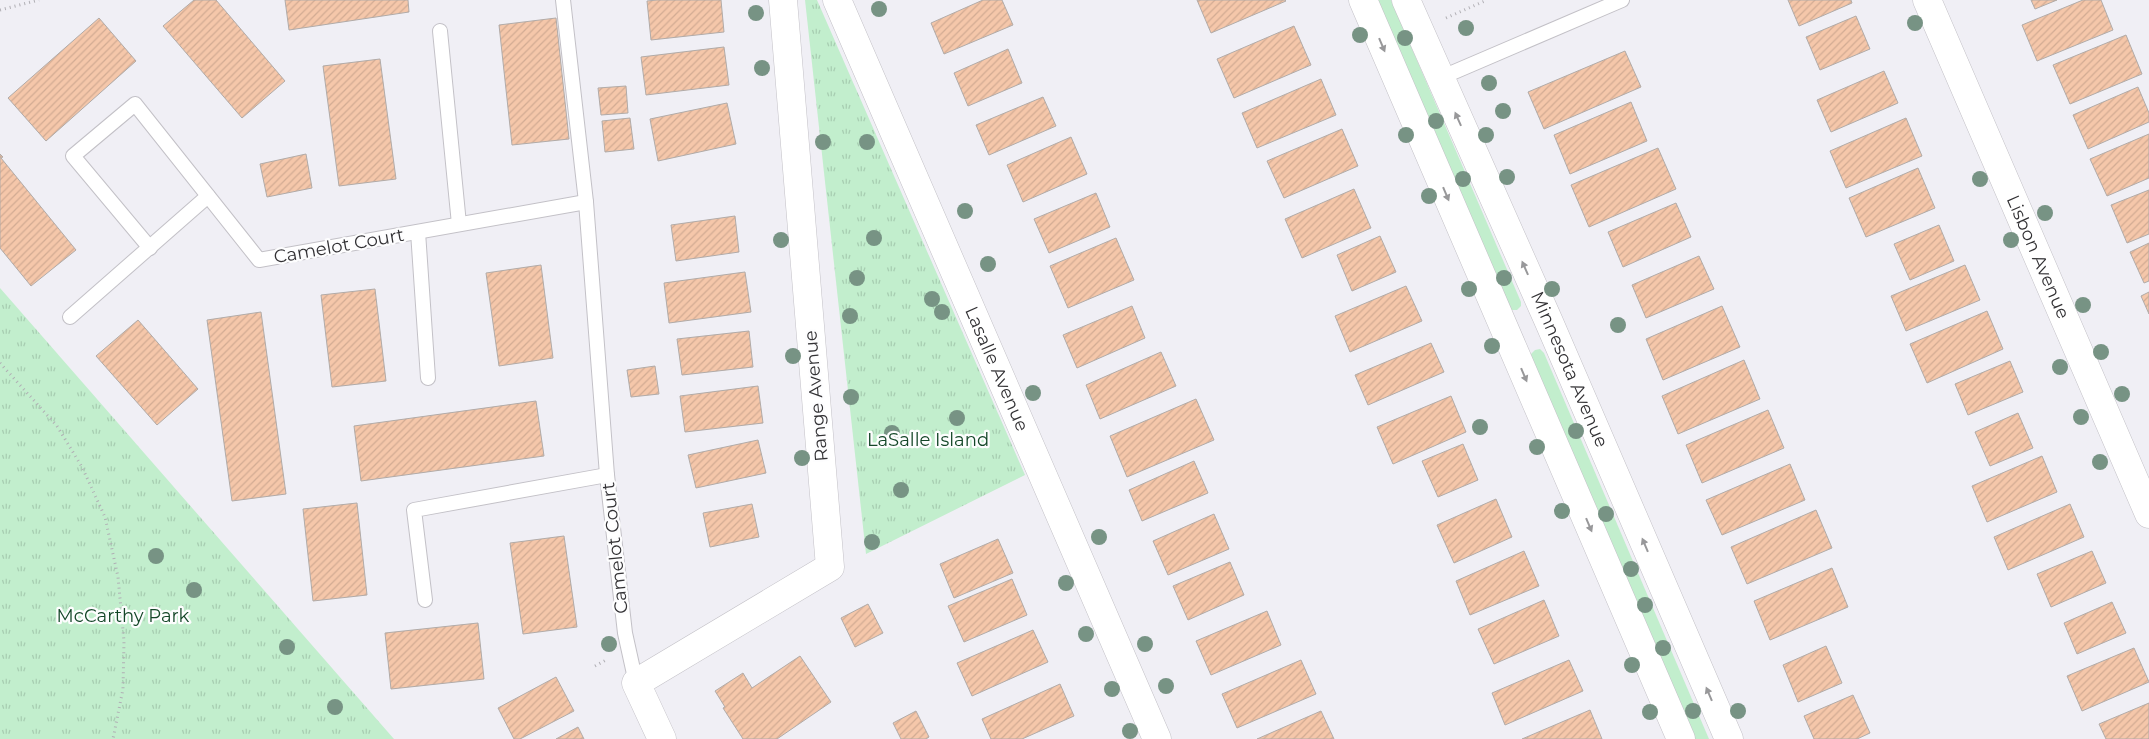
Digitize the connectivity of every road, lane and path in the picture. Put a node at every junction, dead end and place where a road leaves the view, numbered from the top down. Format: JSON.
{"nodes":[{"id":1,"x":39,"y":0,"type":"edge"},
{"id":2,"x":563,"y":0,"type":"edge"},
{"id":3,"x":783,"y":0,"type":"edge"},
{"id":4,"x":838,"y":0,"type":"edge"},
{"id":5,"x":1363,"y":0,"type":"edge"},
{"id":6,"x":1406,"y":0,"type":"edge"},
{"id":7,"x":1486,"y":0,"type":"edge"},
{"id":8,"x":1622,"y":0,"type":"edge"},
{"id":9,"x":1927,"y":0,"type":"edge"},
{"id":10,"x":0,"y":10,"type":"edge"},
{"id":11,"x":1444,"y":19,"type":"dead end"},
{"id":12,"x":440,"y":32,"type":"dead end"},
{"id":13,"x":1440,"y":78,"type":"junction"},
{"id":14,"x":208,"y":196,"type":"junction"},
{"id":15,"x":586,"y":202,"type":"junction"},
{"id":16,"x":459,"y":224,"type":"junction"},
{"id":17,"x":418,"y":232,"type":"junction"},
{"id":18,"x":150,"y":248,"type":"junction"},
{"id":19,"x":70,"y":318,"type":"dead end"},
{"id":20,"x":1549,"y":322,"type":"junction"},
{"id":21,"x":1509,"y":341,"type":"junction"},
{"id":22,"x":0,"y":363,"type":"edge"},
{"id":23,"x":428,"y":378,"type":"dead end"},
{"id":24,"x":607,"y":475,"type":"junction"},
{"id":25,"x":2149,"y":514,"type":"edge"},
{"id":26,"x":424,"y":600,"type":"dead end"},
{"id":27,"x":610,"y":658,"type":"dead end"},
{"id":28,"x":595,"y":666,"type":"dead end"},
{"id":29,"x":636,"y":683,"type":"junction"},
{"id":30,"x":113,"y":739,"type":"edge"},
{"id":31,"x":662,"y":739,"type":"edge"},
{"id":32,"x":1157,"y":739,"type":"edge"},
{"id":33,"x":1680,"y":739,"type":"edge"},
{"id":34,"x":1729,"y":739,"type":"edge"}],
"edges":[{"from":1,"to":10,"type":"path"},
{"from":2,"to":15,"type":"lane","name":"Camelot Court"},
{"from":3,"to":29,"type":"street","name":"Range Avenue"},
{"from":4,"to":32,"type":"street","name":"Lasalle Avenue"},
{"from":5,"to":21,"type":"street","one_way":true},
{"from":6,"to":13,"type":"street","name":"Minnesota Avenue"},
{"from":7,"to":11,"type":"path"},
{"from":8,"to":13,"type":"lane"},
{"from":9,"to":25,"type":"street","name":"Lisbon Avenue"},
{"from":12,"to":16,"type":"lane"},
{"from":20,"to":13,"type":"street","name":"Minnesota Avenue","one_way":true},
{"from":14,"to":17,"type":"lane","name":"Camelot Court"},
{"from":14,"to":18,"type":"lane"},
{"from":14,"to":18,"type":"lane","name":"Camelot Court"},
{"from":15,"to":16,"type":"lane","name":"Camelot Court"},
{"from":15,"to":24,"type":"lane","name":"Camelot Court"},
{"from":16,"to":17,"type":"lane","name":"Camelot Court"},
{"from":17,"to":23,"type":"lane"},
{"from":18,"to":19,"type":"lane"},
{"from":20,"to":21,"type":"street"},
{"from":34,"to":20,"type":"street","name":"Minnesota Avenue","one_way":true},
{"from":21,"to":33,"type":"street","one_way":true},
{"from":22,"to":30,"type":"path"},
{"from":24,"to":26,"type":"lane"},
{"from":24,"to":29,"type":"lane","name":"Camelot Court"},
{"from":27,"to":28,"type":"path"},
{"from":29,"to":31,"type":"street"}]}
